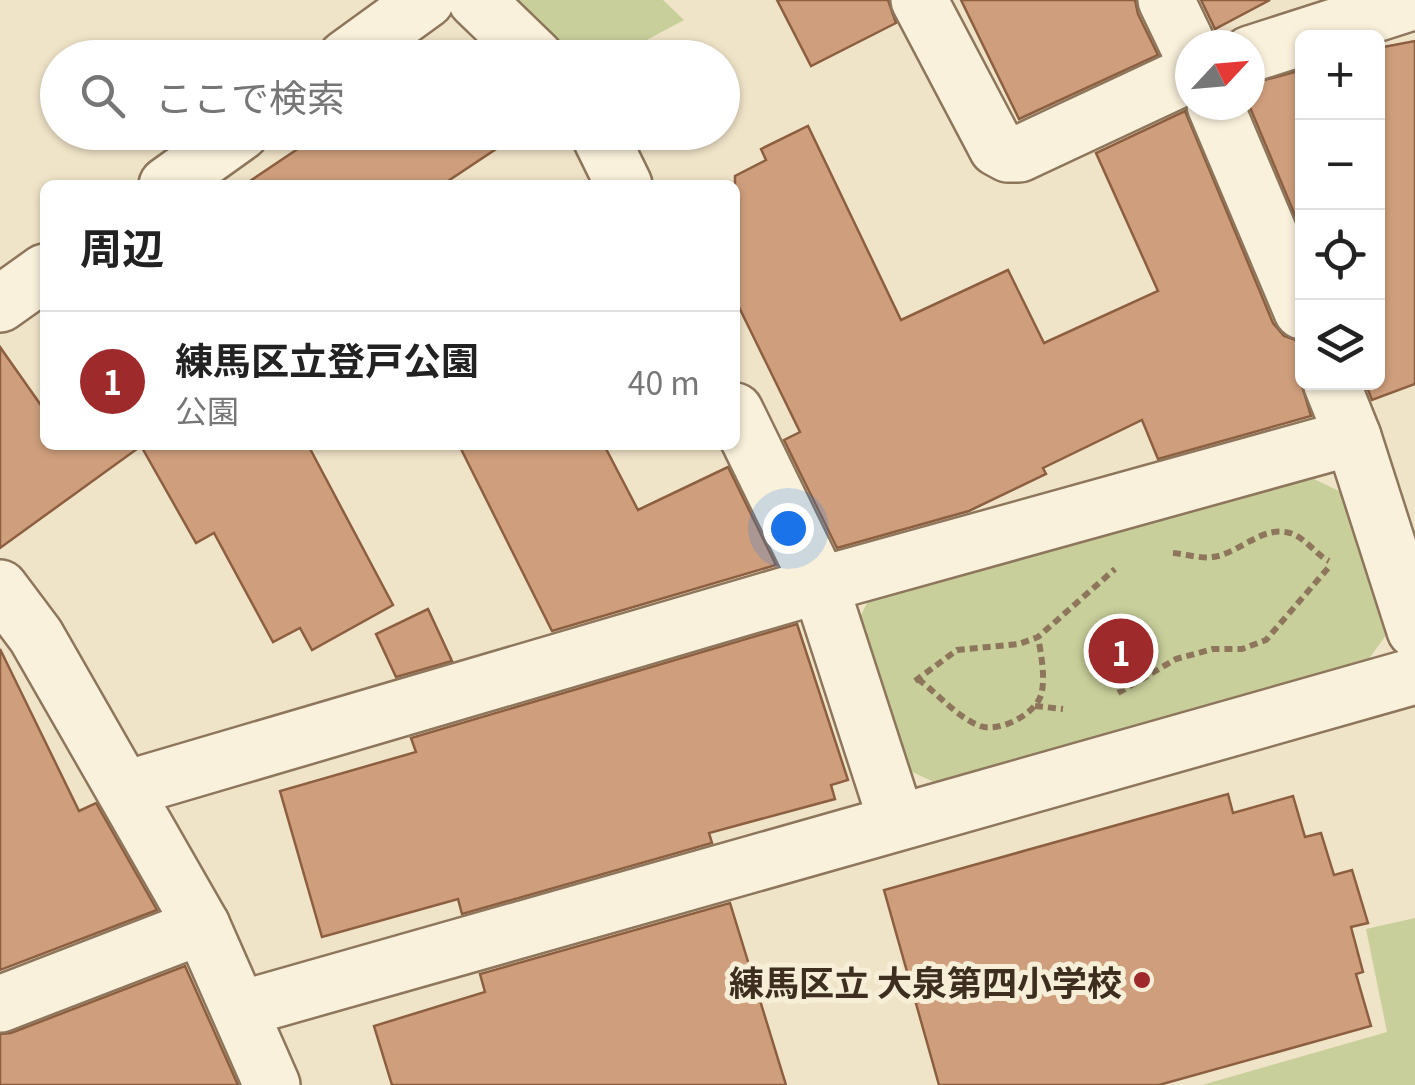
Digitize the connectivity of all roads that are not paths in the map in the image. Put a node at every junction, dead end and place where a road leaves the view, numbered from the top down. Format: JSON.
{"nodes":[{"id":1,"x":426,"y":0,"type":"edge"},
{"id":2,"x":476,"y":0,"type":"edge"},
{"id":3,"x":919,"y":0,"type":"edge"},
{"id":4,"x":1166,"y":0,"type":"edge"},
{"id":5,"x":1415,"y":1,"type":"edge"},
{"id":6,"x":1180,"y":30,"type":"edge"},
{"id":7,"x":371,"y":40,"type":"edge"},
{"id":8,"x":517,"y":40,"type":"edge"},
{"id":9,"x":1265,"y":49,"type":"edge"},
{"id":10,"x":1175,"y":81,"type":"edge"},
{"id":11,"x":1221,"y":120,"type":"edge"},
{"id":12,"x":216,"y":150,"type":"edge"},
{"id":13,"x":607,"y":150,"type":"edge"},
{"id":14,"x":174,"y":180,"type":"edge"},
{"id":15,"x":622,"y":180,"type":"edge"},
{"id":16,"x":40,"y":276,"type":"edge"},
{"id":17,"x":1297,"y":300,"type":"edge"},
{"id":18,"x":0,"y":304,"type":"edge"},
{"id":19,"x":1334,"y":390,"type":"edge"},
{"id":20,"x":740,"y":422,"type":"edge"},
{"id":21,"x":1353,"y":437,"type":"junction"},
{"id":22,"x":820,"y":585,"type":"junction"},
{"id":23,"x":0,"y":588,"type":"edge"},
{"id":24,"x":1415,"y":630,"type":"edge"},
{"id":25,"x":18,"y":646,"type":"edge"},
{"id":26,"x":1415,"y":676,"type":"edge"},
{"id":27,"x":126,"y":789,"type":"junction"},
{"id":28,"x":897,"y":822,"type":"junction"},
{"id":29,"x":202,"y":926,"type":"junction"},
{"id":30,"x":0,"y":1004,"type":"edge"},
{"id":31,"x":240,"y":1010,"type":"junction"},
{"id":32,"x":272,"y":1085,"type":"edge"}],
"edges":[{"from":1,"to":7,"type":"street"},
{"from":2,"to":8,"type":"street"},
{"from":3,"to":10,"type":"street"},
{"from":4,"to":6,"type":"street"},
{"from":5,"to":9,"type":"street"},
{"from":11,"to":17,"type":"street"},
{"from":12,"to":14,"type":"street"},
{"from":13,"to":15,"type":"street"},
{"from":16,"to":18,"type":"street"},
{"from":19,"to":21,"type":"street"},
{"from":20,"to":22,"type":"street"},
{"from":21,"to":22,"type":"street"},
{"from":21,"to":24,"type":"street"},
{"from":22,"to":27,"type":"street"},
{"from":22,"to":28,"type":"street"},
{"from":23,"to":25,"type":"street"},
{"from":25,"to":27,"type":"street"},
{"from":26,"to":28,"type":"street"},
{"from":27,"to":29,"type":"street"},
{"from":28,"to":31,"type":"street"},
{"from":29,"to":30,"type":"street"},
{"from":29,"to":31,"type":"street"},
{"from":31,"to":32,"type":"street"}]}
